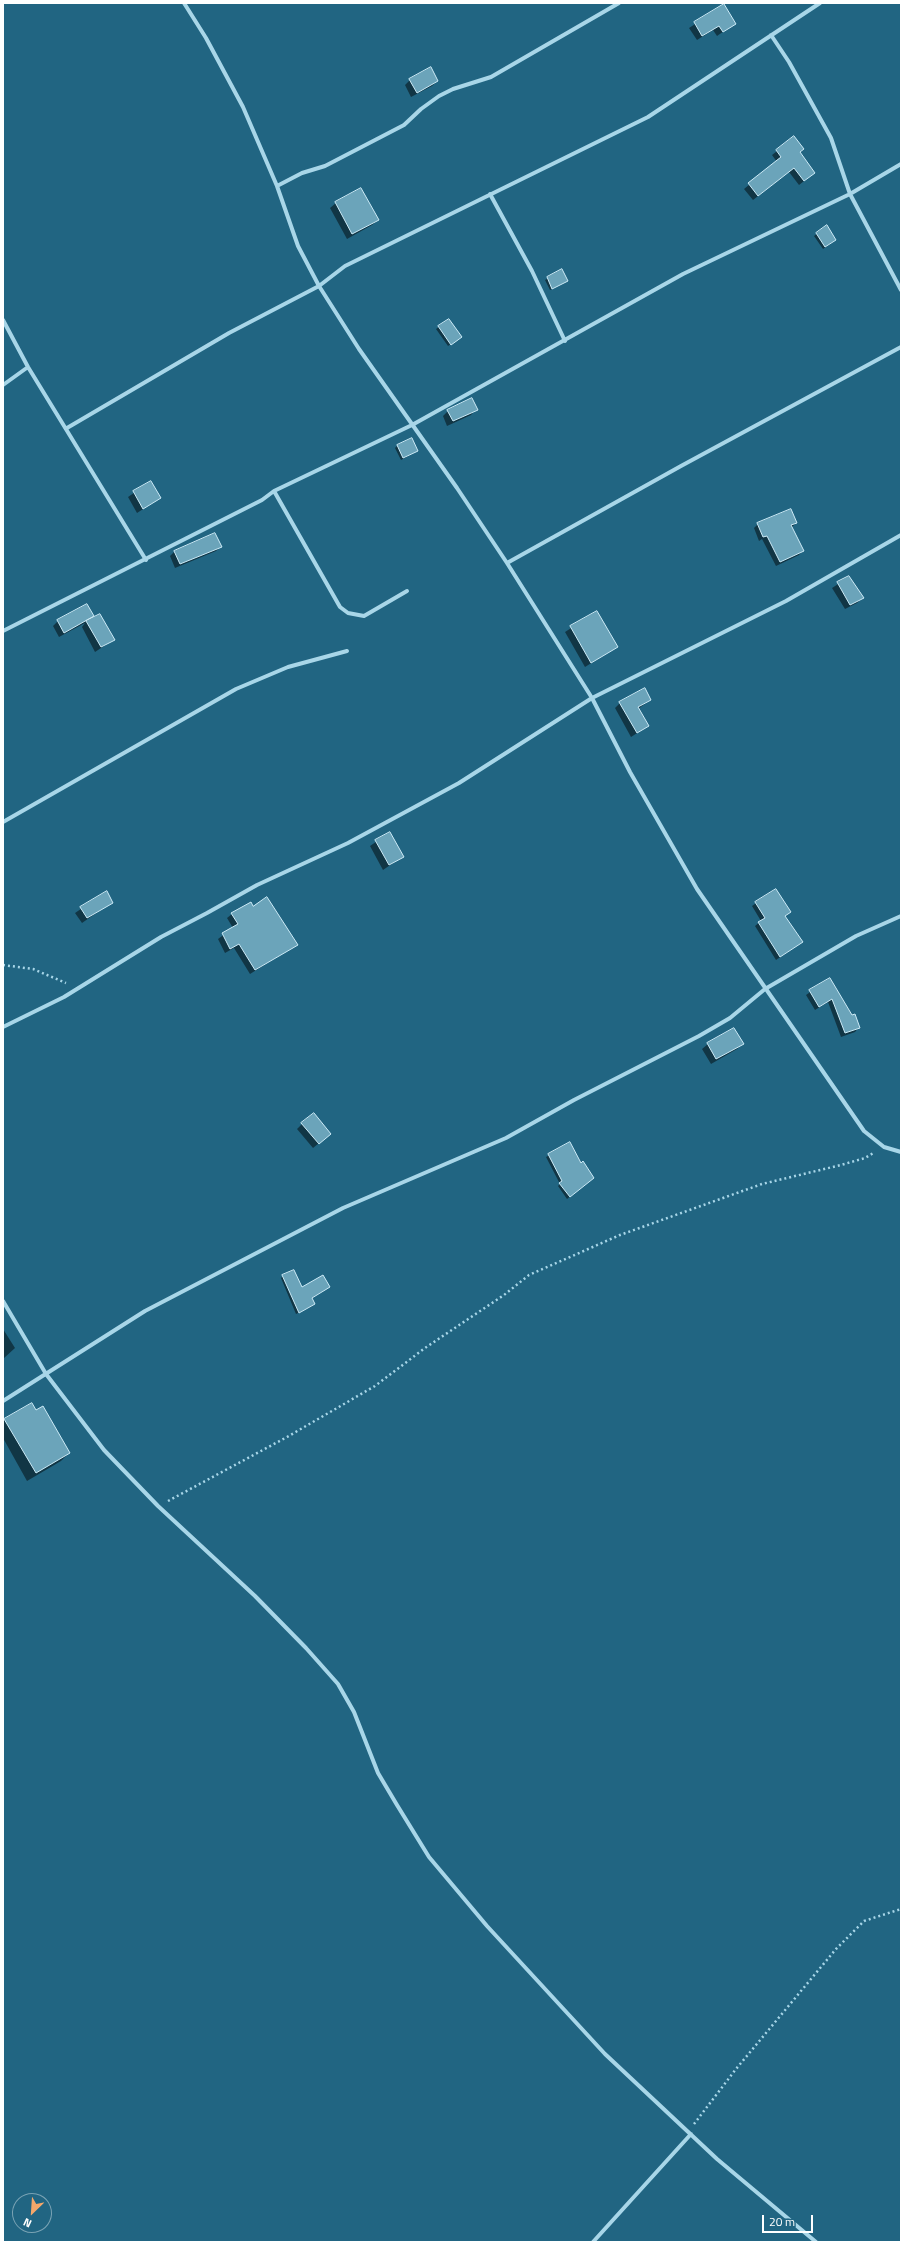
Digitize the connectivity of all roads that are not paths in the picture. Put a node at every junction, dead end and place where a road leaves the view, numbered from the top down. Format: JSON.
{"nodes":[{"id":1,"x":184,"y":3,"type":"edge"},
{"id":2,"x":619,"y":3,"type":"edge"},
{"id":3,"x":820,"y":3,"type":"edge"},
{"id":4,"x":771,"y":35,"type":"junction"},
{"id":5,"x":901,"y":164,"type":"edge"},
{"id":6,"x":277,"y":186,"type":"junction"},
{"id":7,"x":490,"y":194,"type":"junction"},
{"id":8,"x":850,"y":194,"type":"junction"},
{"id":9,"x":319,"y":286,"type":"junction"},
{"id":10,"x":901,"y":290,"type":"edge"},
{"id":11,"x":3,"y":320,"type":"edge"},
{"id":12,"x":565,"y":342,"type":"junction"},
{"id":13,"x":901,"y":347,"type":"edge"},
{"id":14,"x":28,"y":367,"type":"junction"},
{"id":15,"x":3,"y":385,"type":"edge"},
{"id":16,"x":412,"y":425,"type":"junction"},
{"id":17,"x":66,"y":428,"type":"junction"},
{"id":18,"x":274,"y":490,"type":"junction"},
{"id":19,"x":901,"y":535,"type":"edge"},
{"id":20,"x":146,"y":560,"type":"junction"},
{"id":21,"x":507,"y":563,"type":"junction"},
{"id":22,"x":407,"y":591,"type":"dead end"},
{"id":23,"x":3,"y":631,"type":"edge"},
{"id":24,"x":347,"y":651,"type":"dead end"},
{"id":25,"x":592,"y":698,"type":"junction"},
{"id":26,"x":3,"y":822,"type":"edge"},
{"id":27,"x":901,"y":916,"type":"edge"},
{"id":28,"x":765,"y":989,"type":"junction"},
{"id":29,"x":3,"y":1027,"type":"edge"},
{"id":30,"x":901,"y":1152,"type":"edge"},
{"id":31,"x":3,"y":1301,"type":"edge"},
{"id":32,"x":46,"y":1374,"type":"junction"},
{"id":33,"x":3,"y":1401,"type":"edge"},
{"id":34,"x":690,"y":2133,"type":"junction"},
{"id":35,"x":593,"y":2242,"type":"edge"},
{"id":36,"x":816,"y":2242,"type":"edge"}],
"edges":[{"from":1,"to":6,"type":"street"},
{"from":2,"to":6,"type":"street"},
{"from":3,"to":4,"type":"street"},
{"from":4,"to":7,"type":"street"},
{"from":4,"to":8,"type":"street"},
{"from":5,"to":8,"type":"street"},
{"from":6,"to":9,"type":"street"},
{"from":7,"to":9,"type":"street"},
{"from":7,"to":12,"type":"street"},
{"from":8,"to":10,"type":"street"},
{"from":8,"to":12,"type":"street"},
{"from":9,"to":16,"type":"street"},
{"from":9,"to":17,"type":"street"},
{"from":11,"to":14,"type":"street"},
{"from":12,"to":16,"type":"street"},
{"from":13,"to":21,"type":"street"},
{"from":14,"to":15,"type":"street"},
{"from":14,"to":17,"type":"street"},
{"from":16,"to":18,"type":"street"},
{"from":16,"to":21,"type":"street"},
{"from":17,"to":20,"type":"street"},
{"from":18,"to":20,"type":"street"},
{"from":18,"to":22,"type":"street"},
{"from":19,"to":25,"type":"street"},
{"from":20,"to":23,"type":"street"},
{"from":21,"to":25,"type":"street"},
{"from":24,"to":26,"type":"street"},
{"from":25,"to":28,"type":"street"},
{"from":25,"to":29,"type":"street"},
{"from":27,"to":28,"type":"street"},
{"from":28,"to":30,"type":"street"},
{"from":28,"to":32,"type":"street"},
{"from":31,"to":32,"type":"street"},
{"from":32,"to":33,"type":"street"},
{"from":32,"to":34,"type":"street"},
{"from":34,"to":35,"type":"street"},
{"from":34,"to":36,"type":"street"}]}
